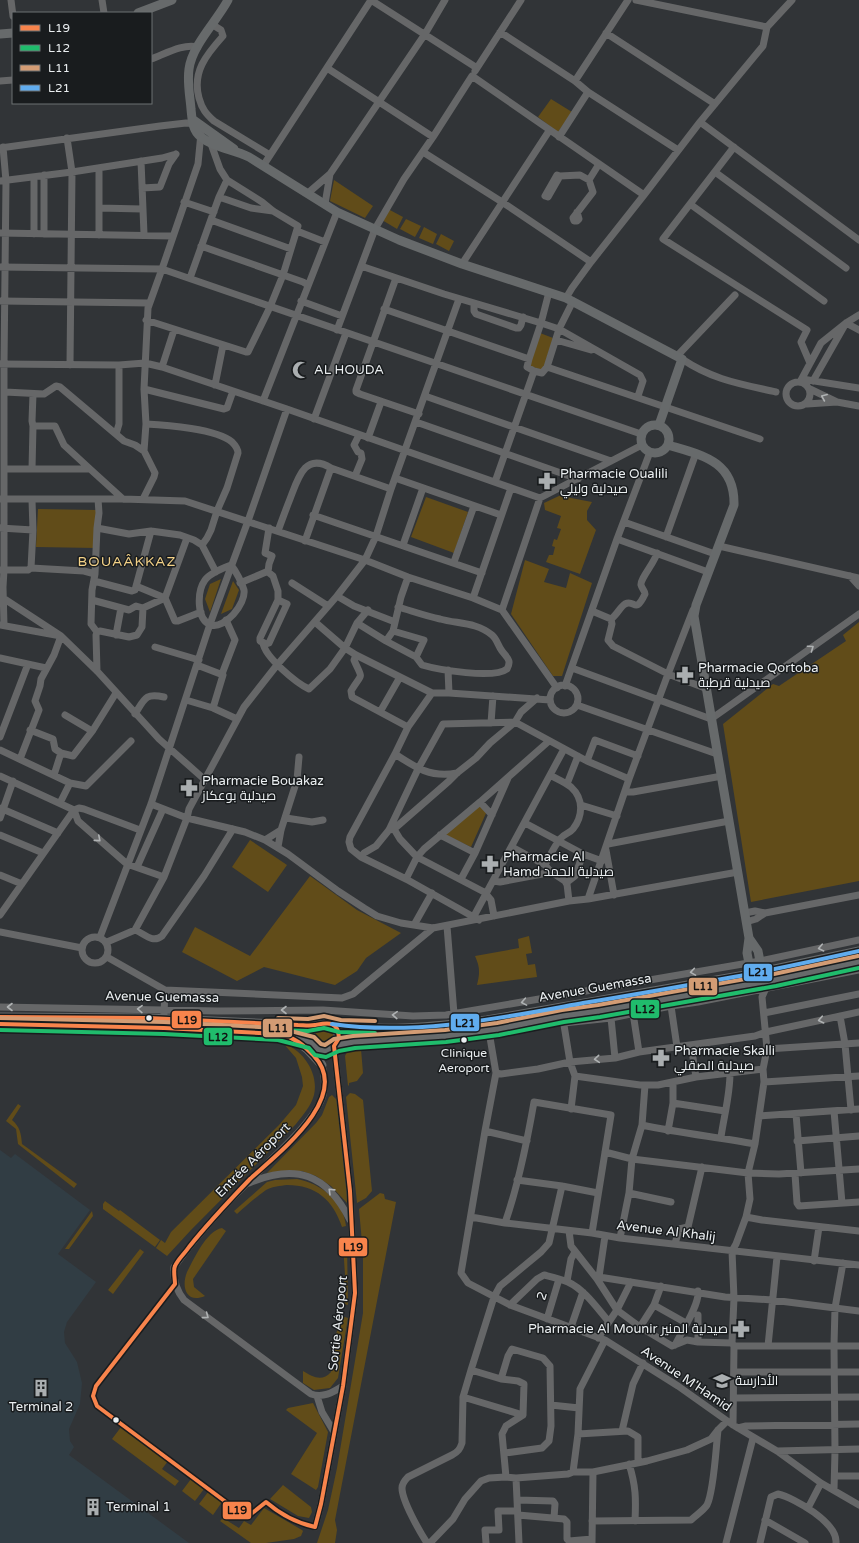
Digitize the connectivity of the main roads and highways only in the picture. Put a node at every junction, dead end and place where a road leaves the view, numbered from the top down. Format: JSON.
{"nodes":[{"id":1,"x":172,"y":0,"type":"edge"},
{"id":2,"x":228,"y":0,"type":"edge"},
{"id":3,"x":141,"y":12,"type":"edge"},
{"id":4,"x":12,"y":33,"type":"edge"},
{"id":5,"x":0,"y":34,"type":"edge"},
{"id":6,"x":197,"y":124,"type":"junction"},
{"id":7,"x":237,"y":151,"type":"junction"},
{"id":8,"x":659,"y":425,"type":"junction"},
{"id":9,"x":668,"y":444,"type":"junction"},
{"id":10,"x":749,"y":938,"type":"junction"},
{"id":11,"x":859,"y":951,"type":"edge"},
{"id":12,"x":859,"y":962,"type":"edge"},
{"id":13,"x":762,"y":972,"type":"junction"},
{"id":14,"x":751,"y":974,"type":"junction"},
{"id":15,"x":764,"y":986,"type":"junction"},
{"id":16,"x":754,"y":988,"type":"junction"},
{"id":17,"x":0,"y":1017,"type":"edge"},
{"id":18,"x":164,"y":1019,"type":"junction"},
{"id":19,"x":0,"y":1024,"type":"edge"},
{"id":20,"x":316,"y":1024,"type":"junction"},
{"id":21,"x":332,"y":1024,"type":"junction"},
{"id":22,"x":291,"y":1037,"type":"junction"},
{"id":23,"x":315,"y":1046,"type":"junction"},
{"id":24,"x":335,"y":1046,"type":"junction"},
{"id":25,"x":322,"y":1065,"type":"road end"}],
"edges":[{"from":1,"to":3,"type":"main road"},
{"from":2,"to":6,"type":"main road"},
{"from":4,"to":5,"type":"main road"},
{"from":6,"to":7,"type":"main road"},
{"from":6,"to":7,"type":"main road"},
{"from":7,"to":8,"type":"main road"},
{"from":8,"to":9,"type":"main road"},
{"from":8,"to":9,"type":"main road"},
{"from":9,"to":10,"type":"main road"},
{"from":10,"to":13,"type":"main road"},
{"from":10,"to":14,"type":"main road"},
{"from":11,"to":13,"type":"main road","name":"Avenue Guemassa"},
{"from":12,"to":15,"type":"main road","name":"Avenue Guemassa"},
{"from":13,"to":14,"type":"main road","name":"Avenue Guemassa"},
{"from":13,"to":15,"type":"main road"},
{"from":14,"to":16,"type":"main road"},
{"from":14,"to":21,"type":"main road","name":"Avenue Guemassa"},
{"from":15,"to":16,"type":"main road","name":"Avenue Guemassa"},
{"from":16,"to":24,"type":"main road","name":"Avenue Guemassa"},
{"from":17,"to":18,"type":"main road","name":"Avenue Guemassa"},
{"from":18,"to":19,"type":"main road","name":"Avenue Guemassa"},
{"from":18,"to":20,"type":"main road","name":"Avenue Guemassa"},
{"from":18,"to":22,"type":"main road","name":"Avenue Guemassa"},
{"from":20,"to":21,"type":"main road"},
{"from":20,"to":23,"type":"main road"},
{"from":21,"to":24,"type":"main road"},
{"from":22,"to":23,"type":"main road","name":"Avenue Guemassa"},
{"from":22,"to":25,"type":"main road"},
{"from":23,"to":24,"type":"main road"}]}
